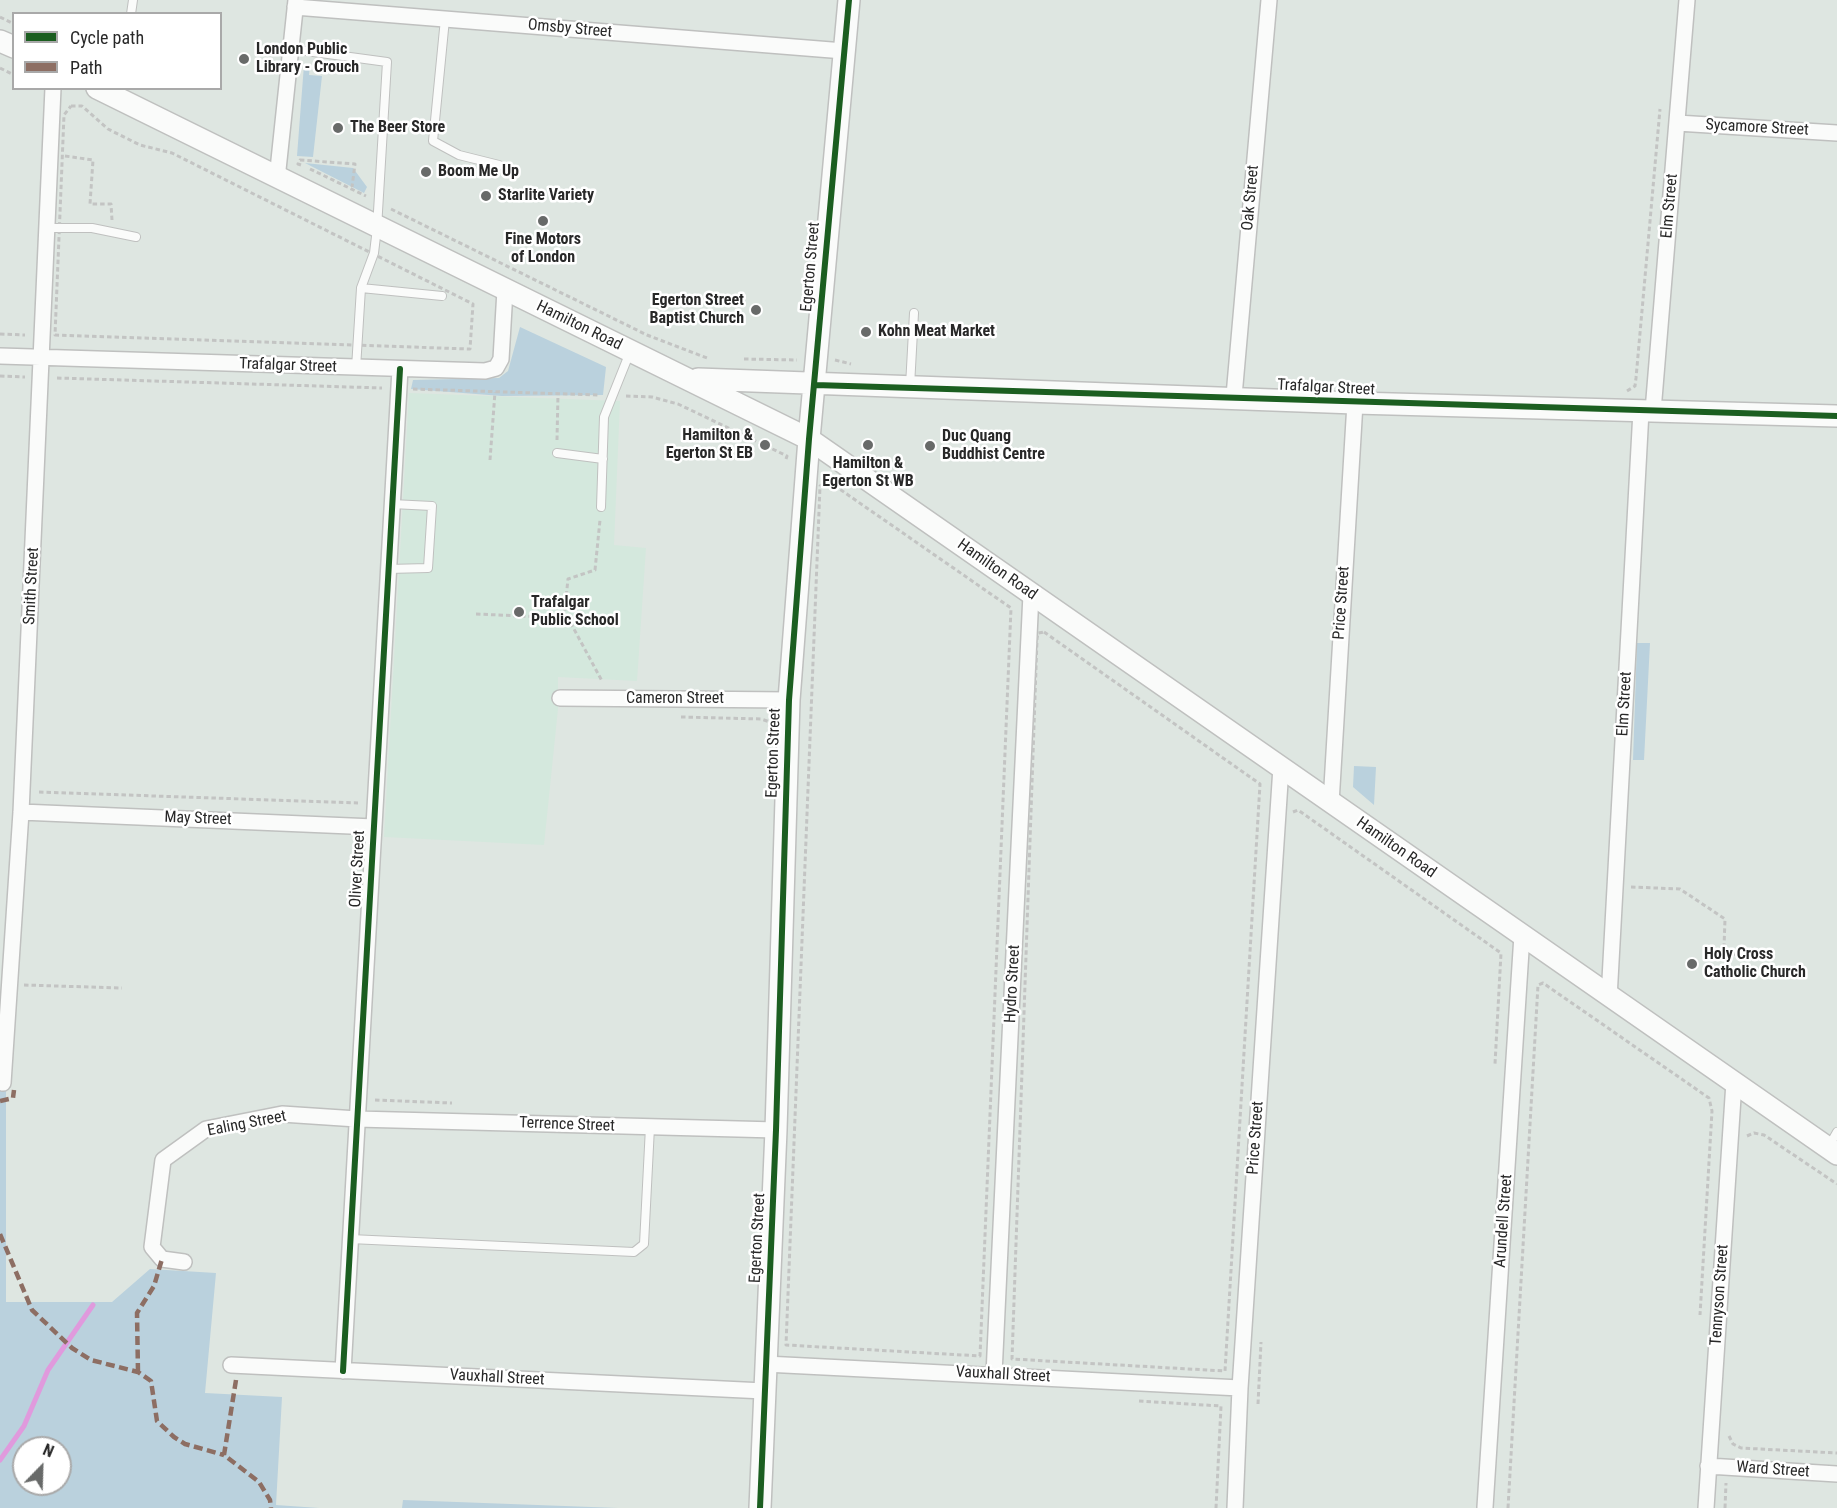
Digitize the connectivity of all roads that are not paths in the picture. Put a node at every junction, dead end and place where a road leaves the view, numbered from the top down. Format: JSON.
{"nodes":[{"id":1,"x":849,"y":0,"type":"edge"},
{"id":2,"x":1269,"y":0,"type":"edge"},
{"id":3,"x":1687,"y":0,"type":"edge"},
{"id":4,"x":296,"y":3,"type":"edge"},
{"id":5,"x":445,"y":19,"type":"junction"},
{"id":6,"x":291,"y":49,"type":"junction"},
{"id":7,"x":844,"y":51,"type":"junction"},
{"id":8,"x":53,"y":90,"type":"edge"},
{"id":9,"x":104,"y":90,"type":"edge"},
{"id":10,"x":119,"y":94,"type":"edge"},
{"id":11,"x":1677,"y":123,"type":"junction"},
{"id":12,"x":1837,"y":133,"type":"edge"},
{"id":13,"x":499,"y":165,"type":"dead end"},
{"id":14,"x":276,"y":178,"type":"junction"},
{"id":15,"x":53,"y":228,"type":"junction"},
{"id":16,"x":377,"y":228,"type":"junction"},
{"id":17,"x":136,"y":237,"type":"dead end"},
{"id":18,"x":361,"y":288,"type":"junction"},
{"id":19,"x":505,"y":290,"type":"junction"},
{"id":20,"x":442,"y":296,"type":"dead end"},
{"id":21,"x":914,"y":313,"type":"dead end"},
{"id":22,"x":630,"y":351,"type":"junction"},
{"id":23,"x":0,"y":356,"type":"edge"},
{"id":24,"x":42,"y":357,"type":"junction"},
{"id":25,"x":356,"y":368,"type":"junction"},
{"id":26,"x":400,"y":369,"type":"junction"},
{"id":27,"x":688,"y":379,"type":"junction"},
{"id":28,"x":815,"y":385,"type":"junction"},
{"id":29,"x":910,"y":387,"type":"junction"},
{"id":30,"x":1234,"y":396,"type":"junction"},
{"id":31,"x":1355,"y":403,"type":"junction"},
{"id":32,"x":1647,"y":411,"type":"junction"},
{"id":33,"x":1837,"y":416,"type":"edge"},
{"id":34,"x":809,"y":439,"type":"junction"},
{"id":35,"x":557,"y":453,"type":"road end"},
{"id":36,"x":603,"y":459,"type":"junction"},
{"id":37,"x":392,"y":504,"type":"junction"},
{"id":38,"x":601,"y":507,"type":"road end"},
{"id":39,"x":388,"y":568,"type":"junction"},
{"id":40,"x":1031,"y":594,"type":"junction"},
{"id":41,"x":560,"y":698,"type":"dead end"},
{"id":42,"x":789,"y":700,"type":"junction"},
{"id":43,"x":1281,"y":767,"type":"junction"},
{"id":44,"x":1331,"y":803,"type":"junction"},
{"id":45,"x":21,"y":812,"type":"junction"},
{"id":46,"x":374,"y":826,"type":"junction"},
{"id":47,"x":1522,"y":935,"type":"junction"},
{"id":48,"x":1610,"y":998,"type":"junction"},
{"id":49,"x":1734,"y":1082,"type":"junction"},
{"id":50,"x":3,"y":1083,"type":"dead end"},
{"id":51,"x":357,"y":1119,"type":"junction"},
{"id":52,"x":650,"y":1127,"type":"junction"},
{"id":53,"x":776,"y":1130,"type":"junction"},
{"id":54,"x":1834,"y":1144,"type":"edge"},
{"id":55,"x":350,"y":1239,"type":"junction"},
{"id":56,"x":184,"y":1262,"type":"dead end"},
{"id":57,"x":765,"y":1364,"type":"junction"},
{"id":58,"x":231,"y":1365,"type":"dead end"},
{"id":59,"x":343,"y":1371,"type":"junction"},
{"id":60,"x":994,"y":1374,"type":"junction"},
{"id":61,"x":1240,"y":1388,"type":"junction"},
{"id":62,"x":764,"y":1391,"type":"junction"},
{"id":63,"x":1708,"y":1466,"type":"junction"},
{"id":64,"x":1837,"y":1474,"type":"edge"},
{"id":65,"x":1485,"y":1507,"type":"edge"},
{"id":66,"x":760,"y":1508,"type":"edge"},
{"id":67,"x":1235,"y":1508,"type":"edge"},
{"id":68,"x":1706,"y":1508,"type":"edge"}],
"edges":[{"from":1,"to":7,"type":"main road","name":"Egerton Street"},
{"from":2,"to":30,"type":"street","name":"Oak Street"},
{"from":3,"to":11,"type":"street","name":"Elm Street"},
{"from":4,"to":5,"type":"street","name":"Omsby Street"},
{"from":4,"to":6,"type":"street"},
{"from":5,"to":7,"type":"street","name":"Omsby Street"},
{"from":5,"to":13,"type":"lane"},
{"from":6,"to":14,"type":"street"},
{"from":6,"to":16,"type":"lane"},
{"from":7,"to":28,"type":"main road","name":"Egerton Street"},
{"from":8,"to":15,"type":"street","name":"Smith Street"},
{"from":9,"to":10,"type":"main road","name":"Hamilton Road"},
{"from":10,"to":14,"type":"main road","name":"Hamilton Road"},
{"from":11,"to":12,"type":"street","name":"Sycamore Street"},
{"from":11,"to":32,"type":"street","name":"Elm Street"},
{"from":14,"to":16,"type":"main road","name":"Hamilton Road"},
{"from":15,"to":17,"type":"lane"},
{"from":15,"to":24,"type":"street","name":"Smith Street"},
{"from":16,"to":18,"type":"lane"},
{"from":16,"to":19,"type":"main road","name":"Hamilton Road"},
{"from":18,"to":20,"type":"lane"},
{"from":18,"to":25,"type":"lane"},
{"from":19,"to":22,"type":"main road","name":"Hamilton Road"},
{"from":19,"to":26,"type":"street","name":"Trafalgar Street"},
{"from":21,"to":29,"type":"lane"},
{"from":22,"to":27,"type":"main road","name":"Hamilton Road"},
{"from":22,"to":36,"type":"lane"},
{"from":23,"to":24,"type":"street","name":"Trafalgar Street"},
{"from":24,"to":25,"type":"street","name":"Trafalgar Street"},
{"from":24,"to":45,"type":"street","name":"Smith Street"},
{"from":25,"to":26,"type":"street","name":"Trafalgar Street"},
{"from":26,"to":37,"type":"street","name":"Oliver Street"},
{"from":27,"to":28,"type":"main road","name":"Trafalgar Street"},
{"from":27,"to":34,"type":"main road","name":"Hamilton Road"},
{"from":28,"to":29,"type":"main road","name":"Trafalgar Street"},
{"from":28,"to":34,"type":"main road","name":"Egerton Street"},
{"from":29,"to":30,"type":"main road","name":"Trafalgar Street"},
{"from":30,"to":31,"type":"main road","name":"Trafalgar Street"},
{"from":31,"to":32,"type":"main road","name":"Trafalgar Street"},
{"from":31,"to":44,"type":"street","name":"Price Street"},
{"from":32,"to":33,"type":"main road","name":"Trafalgar Street"},
{"from":32,"to":48,"type":"street","name":"Elm Street"},
{"from":34,"to":40,"type":"main road","name":"Hamilton Road"},
{"from":34,"to":42,"type":"main road","name":"Egerton Street"},
{"from":35,"to":36,"type":"lane"},
{"from":36,"to":38,"type":"lane"},
{"from":37,"to":39,"type":"street","name":"Oliver Street"},
{"from":37,"to":39,"type":"lane"},
{"from":39,"to":46,"type":"street","name":"Oliver Street"},
{"from":40,"to":43,"type":"main road","name":"Hamilton Road"},
{"from":40,"to":60,"type":"street","name":"Hydro Street"},
{"from":41,"to":42,"type":"street","name":"Cameron Street"},
{"from":42,"to":53,"type":"main road","name":"Egerton Street"},
{"from":43,"to":44,"type":"main road","name":"Hamilton Road"},
{"from":43,"to":61,"type":"street","name":"Price Street"},
{"from":44,"to":47,"type":"main road","name":"Hamilton Road"},
{"from":45,"to":46,"type":"street","name":"May Street"},
{"from":45,"to":50,"type":"street","name":"Smith Street"},
{"from":46,"to":51,"type":"street","name":"Oliver Street"},
{"from":47,"to":48,"type":"main road","name":"Hamilton Road"},
{"from":47,"to":65,"type":"street","name":"Arundell Street"},
{"from":48,"to":49,"type":"main road","name":"Hamilton Road"},
{"from":49,"to":54,"type":"main road","name":"Hamilton Road"},
{"from":49,"to":63,"type":"street","name":"Tennyson Street"},
{"from":51,"to":52,"type":"street","name":"Terrence Street"},
{"from":51,"to":55,"type":"street","name":"Oliver Street"},
{"from":51,"to":56,"type":"street","name":"Ealing Street"},
{"from":52,"to":53,"type":"street","name":"Terrence Street"},
{"from":52,"to":55,"type":"lane"},
{"from":53,"to":57,"type":"main road","name":"Egerton Street"},
{"from":55,"to":59,"type":"street","name":"Oliver Street"},
{"from":57,"to":60,"type":"street","name":"Vauxhall Street"},
{"from":57,"to":62,"type":"main road","name":"Egerton Street"},
{"from":58,"to":59,"type":"street","name":"Vauxhall Street"},
{"from":59,"to":62,"type":"street","name":"Vauxhall Street"},
{"from":60,"to":61,"type":"street","name":"Vauxhall Street"},
{"from":61,"to":67,"type":"street","name":"Price Street"},
{"from":62,"to":66,"type":"main road","name":"Egerton Street"},
{"from":63,"to":64,"type":"street","name":"Ward Street"},
{"from":63,"to":68,"type":"street","name":"Tennyson Street"}]}
